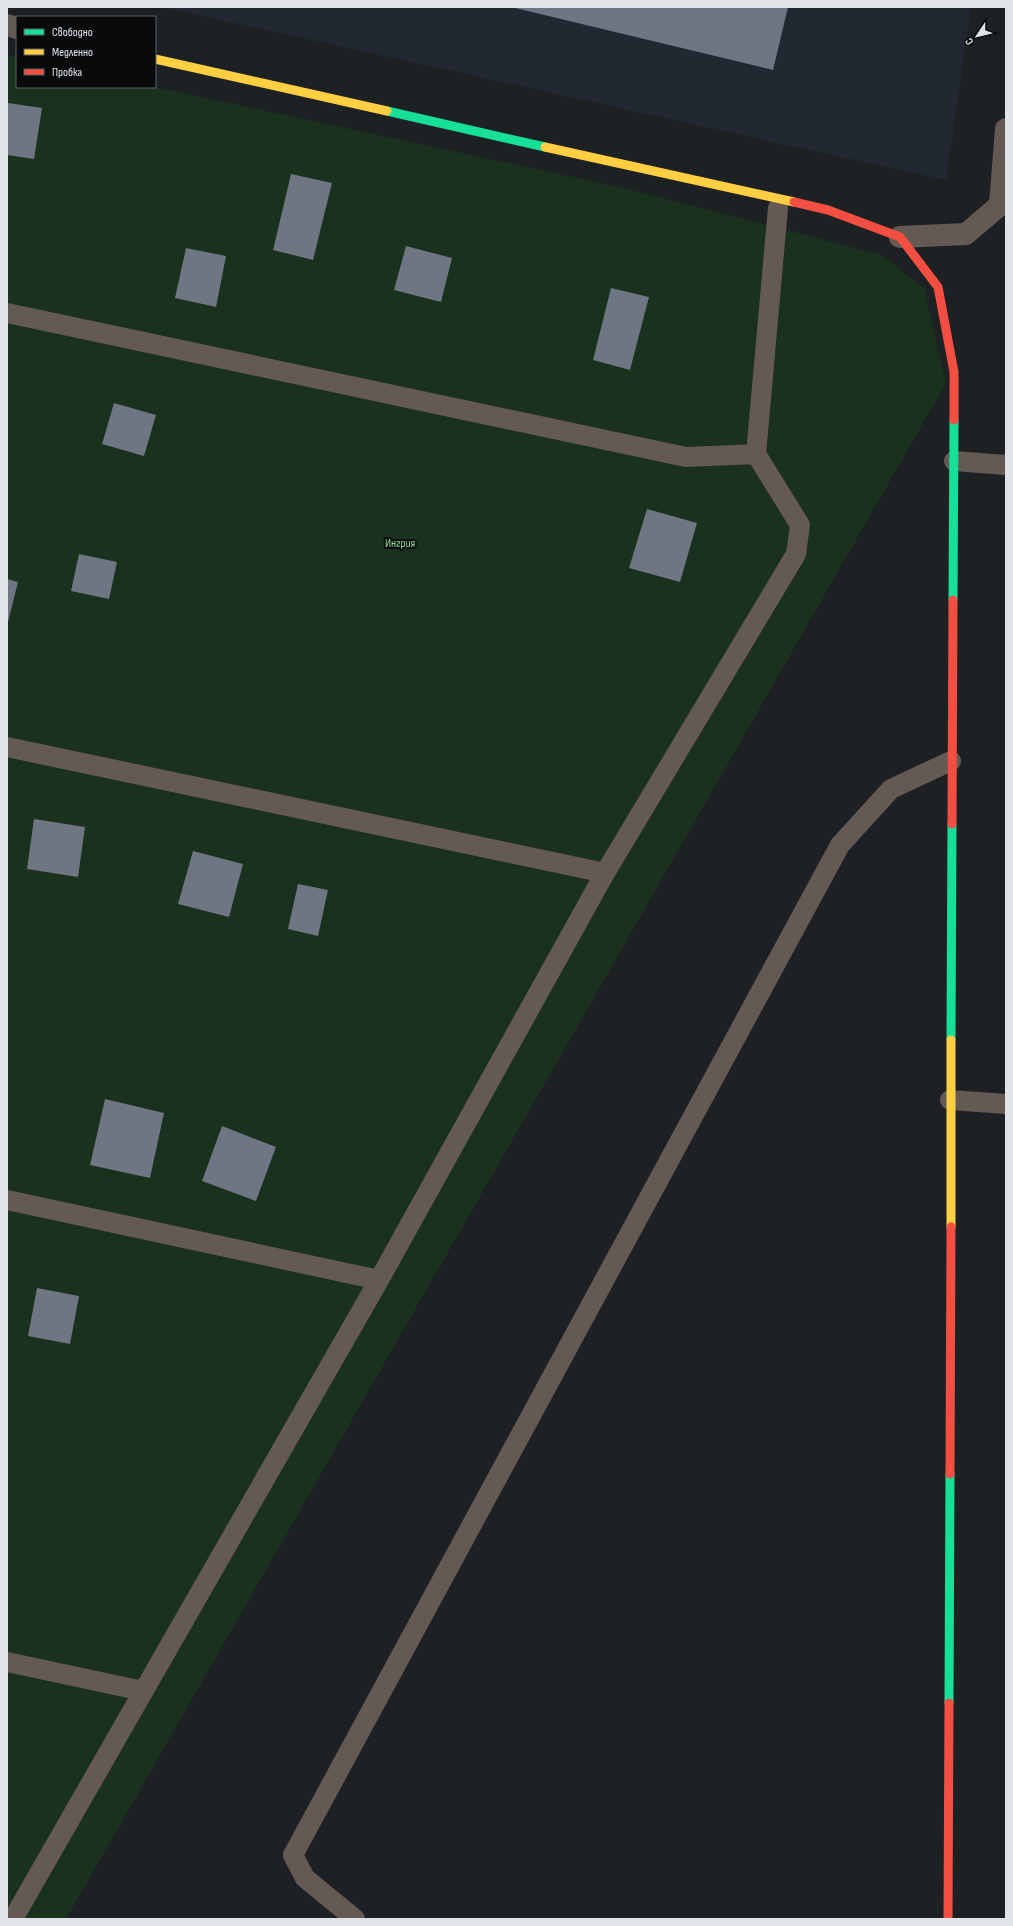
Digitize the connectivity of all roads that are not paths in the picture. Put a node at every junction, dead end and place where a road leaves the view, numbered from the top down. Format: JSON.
{"nodes":[{"id":1,"x":156,"y":58,"type":"edge"},
{"id":2,"x":1006,"y":129,"type":"edge"},
{"id":3,"x":778,"y":208,"type":"dead end"},
{"id":4,"x":900,"y":237,"type":"junction"},
{"id":5,"x":7,"y":313,"type":"edge"},
{"id":6,"x":756,"y":454,"type":"junction"},
{"id":7,"x":954,"y":461,"type":"junction"},
{"id":8,"x":1006,"y":464,"type":"edge"},
{"id":9,"x":7,"y":747,"type":"edge"},
{"id":10,"x":951,"y":761,"type":"junction"},
{"id":11,"x":605,"y":873,"type":"junction"},
{"id":12,"x":950,"y":1100,"type":"junction"},
{"id":13,"x":1006,"y":1104,"type":"edge"},
{"id":14,"x":7,"y":1200,"type":"edge"},
{"id":15,"x":379,"y":1280,"type":"junction"},
{"id":16,"x":7,"y":1662,"type":"edge"},
{"id":17,"x":143,"y":1691,"type":"junction"},
{"id":18,"x":13,"y":1919,"type":"edge"},
{"id":19,"x":355,"y":1919,"type":"edge"},
{"id":20,"x":948,"y":1919,"type":"edge"}],
"edges":[{"from":1,"to":4,"type":"street"},
{"from":2,"to":4,"type":"street"},
{"from":3,"to":6,"type":"lane"},
{"from":4,"to":7,"type":"street"},
{"from":5,"to":6,"type":"lane"},
{"from":6,"to":11,"type":"lane"},
{"from":7,"to":8,"type":"lane"},
{"from":7,"to":10,"type":"street"},
{"from":9,"to":11,"type":"lane"},
{"from":10,"to":12,"type":"street"},
{"from":10,"to":19,"type":"lane"},
{"from":11,"to":15,"type":"lane"},
{"from":12,"to":13,"type":"lane"},
{"from":12,"to":20,"type":"street"},
{"from":14,"to":15,"type":"lane"},
{"from":15,"to":17,"type":"lane"},
{"from":16,"to":17,"type":"lane"},
{"from":17,"to":18,"type":"lane"}]}
